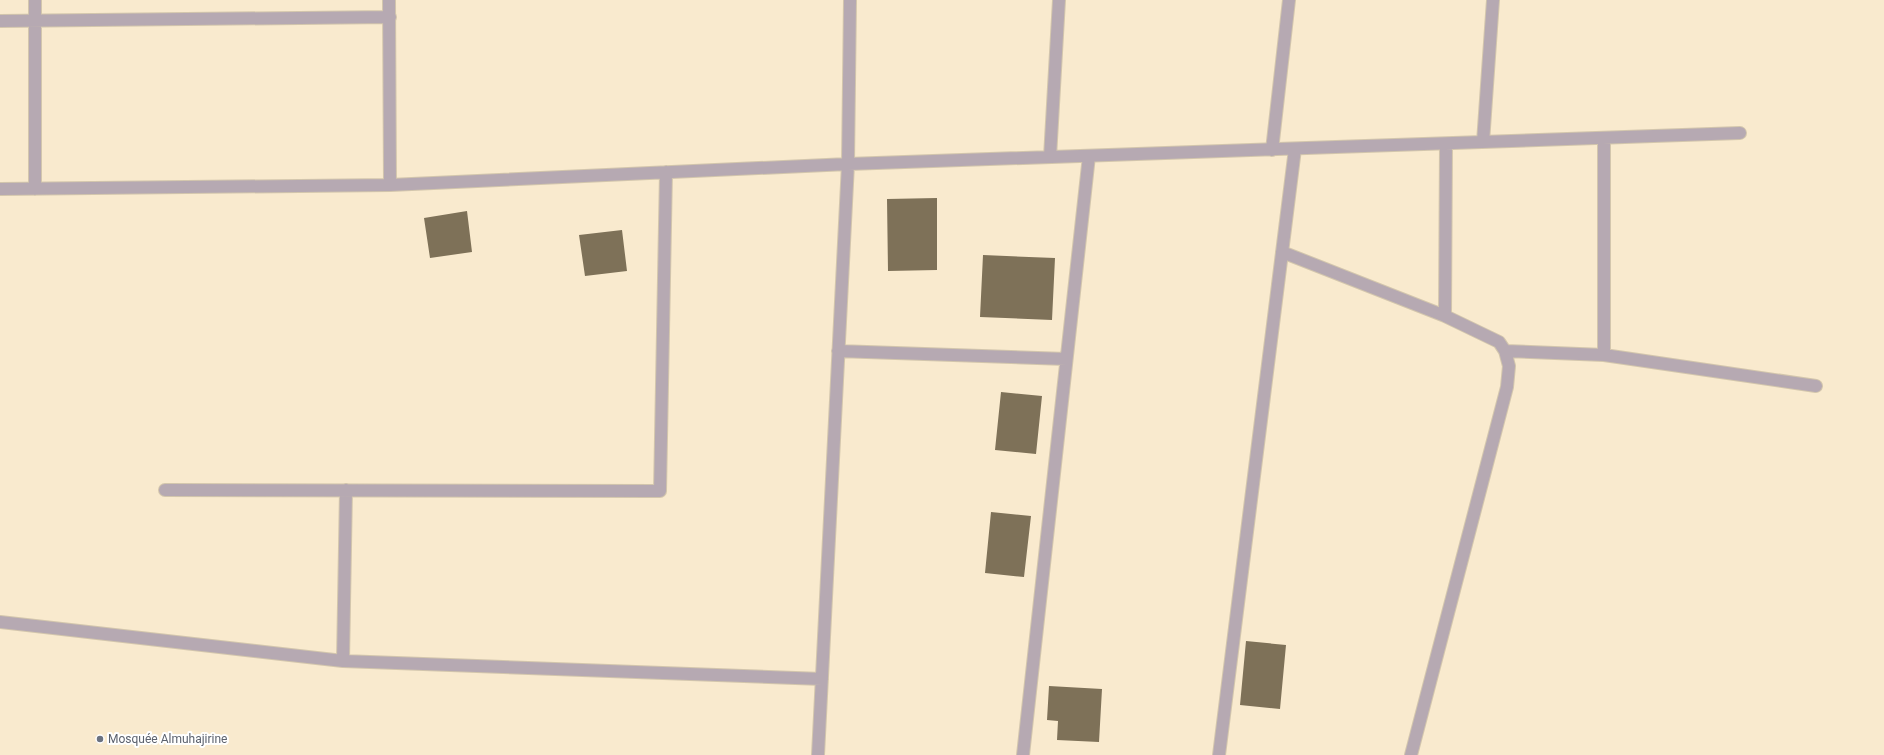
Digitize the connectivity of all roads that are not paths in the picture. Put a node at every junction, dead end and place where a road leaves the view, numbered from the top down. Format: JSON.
{"nodes":[{"id":1,"x":35,"y":0,"type":"edge"},
{"id":2,"x":390,"y":0,"type":"edge"},
{"id":3,"x":850,"y":0,"type":"edge"},
{"id":4,"x":1059,"y":0,"type":"edge"},
{"id":5,"x":1289,"y":0,"type":"edge"},
{"id":6,"x":1493,"y":0,"type":"edge"},
{"id":7,"x":390,"y":17,"type":"junction"},
{"id":8,"x":35,"y":20,"type":"junction"},
{"id":9,"x":0,"y":21,"type":"edge"},
{"id":10,"x":1740,"y":133,"type":"dead end"},
{"id":11,"x":1604,"y":138,"type":"junction"},
{"id":12,"x":1483,"y":142,"type":"junction"},
{"id":13,"x":1446,"y":144,"type":"junction"},
{"id":14,"x":1295,"y":149,"type":"junction"},
{"id":15,"x":1272,"y":150,"type":"junction"},
{"id":16,"x":1089,"y":156,"type":"junction"},
{"id":17,"x":1050,"y":157,"type":"junction"},
{"id":18,"x":848,"y":164,"type":"junction"},
{"id":19,"x":666,"y":172,"type":"junction"},
{"id":20,"x":390,"y":185,"type":"junction"},
{"id":21,"x":0,"y":189,"type":"edge"},
{"id":22,"x":35,"y":189,"type":"junction"},
{"id":23,"x":1282,"y":252,"type":"junction"},
{"id":24,"x":1445,"y":316,"type":"junction"},
{"id":25,"x":1505,"y":350,"type":"junction"},
{"id":26,"x":838,"y":351,"type":"junction"},
{"id":27,"x":1604,"y":355,"type":"junction"},
{"id":28,"x":1066,"y":359,"type":"junction"},
{"id":29,"x":1816,"y":386,"type":"dead end"},
{"id":30,"x":165,"y":490,"type":"dead end"},
{"id":31,"x":346,"y":490,"type":"junction"},
{"id":32,"x":0,"y":622,"type":"edge"},
{"id":33,"x":343,"y":661,"type":"junction"},
{"id":34,"x":822,"y":679,"type":"junction"},
{"id":35,"x":818,"y":755,"type":"edge"},
{"id":36,"x":1023,"y":755,"type":"edge"},
{"id":37,"x":1219,"y":755,"type":"edge"},
{"id":38,"x":1411,"y":755,"type":"edge"}],
"edges":[{"from":1,"to":8,"type":"street"},
{"from":2,"to":7,"type":"street"},
{"from":3,"to":18,"type":"street"},
{"from":4,"to":17,"type":"street"},
{"from":5,"to":15,"type":"street"},
{"from":6,"to":12,"type":"street"},
{"from":7,"to":8,"type":"street"},
{"from":7,"to":20,"type":"street"},
{"from":8,"to":9,"type":"street"},
{"from":8,"to":22,"type":"street"},
{"from":10,"to":11,"type":"street"},
{"from":11,"to":12,"type":"street"},
{"from":11,"to":27,"type":"street"},
{"from":12,"to":13,"type":"street"},
{"from":13,"to":14,"type":"street"},
{"from":13,"to":24,"type":"street"},
{"from":14,"to":15,"type":"street"},
{"from":14,"to":23,"type":"street"},
{"from":15,"to":16,"type":"street"},
{"from":16,"to":17,"type":"street"},
{"from":16,"to":28,"type":"street"},
{"from":17,"to":18,"type":"street"},
{"from":18,"to":19,"type":"street"},
{"from":18,"to":26,"type":"street"},
{"from":19,"to":20,"type":"street"},
{"from":19,"to":31,"type":"street"},
{"from":20,"to":22,"type":"street"},
{"from":21,"to":22,"type":"street"},
{"from":23,"to":24,"type":"street"},
{"from":23,"to":37,"type":"street"},
{"from":24,"to":25,"type":"street"},
{"from":25,"to":27,"type":"street"},
{"from":25,"to":38,"type":"street"},
{"from":26,"to":28,"type":"street"},
{"from":26,"to":34,"type":"street"},
{"from":27,"to":29,"type":"street"},
{"from":28,"to":36,"type":"street"},
{"from":30,"to":31,"type":"street"},
{"from":31,"to":33,"type":"street"},
{"from":32,"to":33,"type":"street"},
{"from":33,"to":34,"type":"street"},
{"from":34,"to":35,"type":"street"}]}
